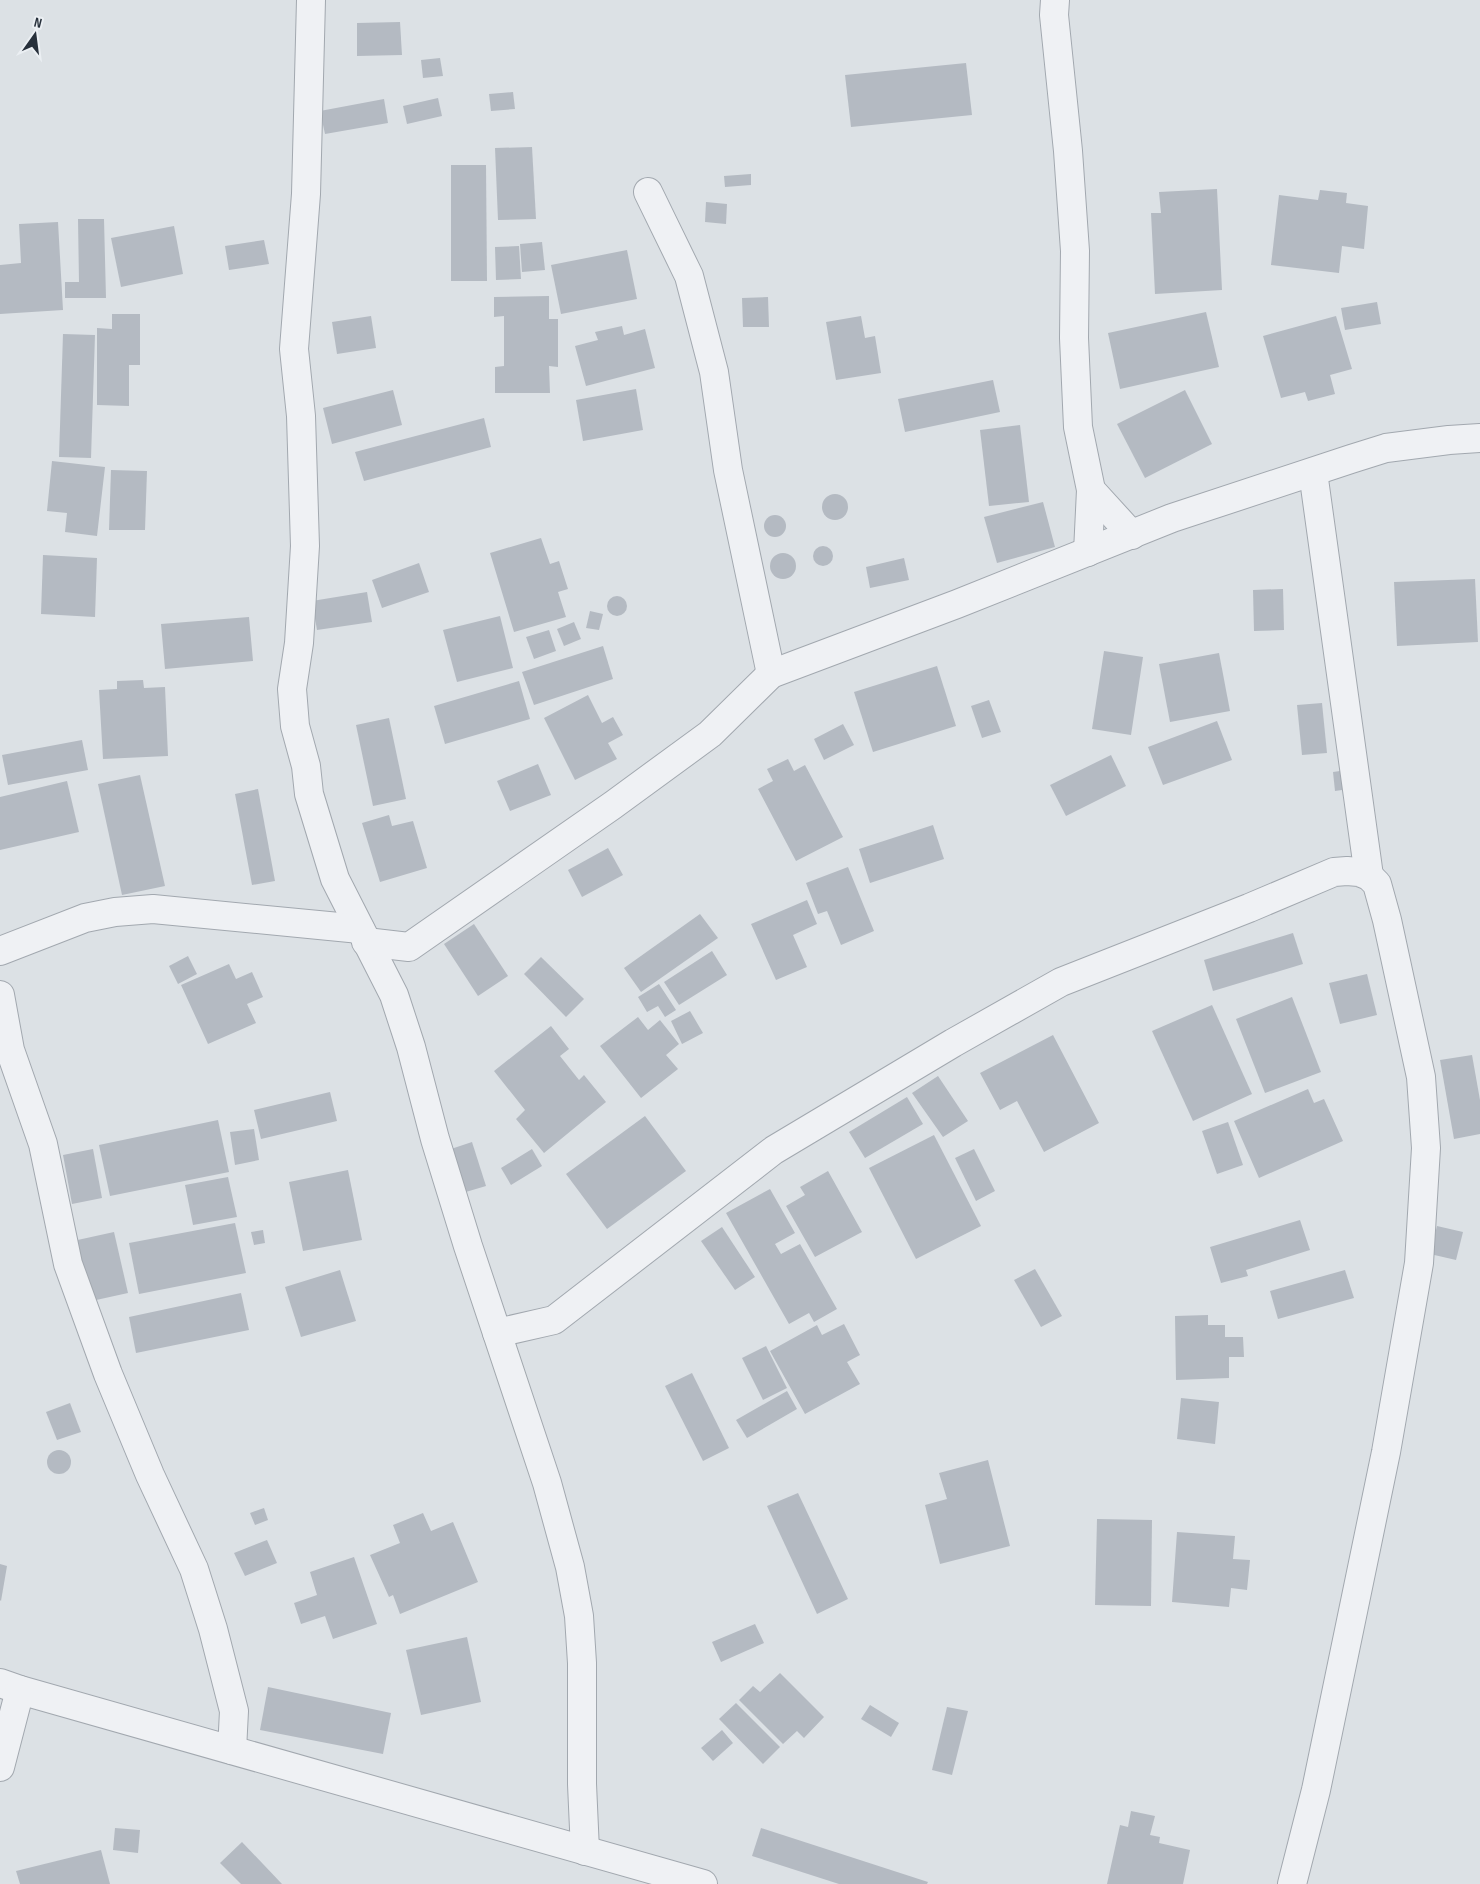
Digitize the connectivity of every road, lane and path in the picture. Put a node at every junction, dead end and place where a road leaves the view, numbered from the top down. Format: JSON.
{"nodes":[{"id":1,"x":311,"y":0,"type":"edge"},
{"id":2,"x":1055,"y":0,"type":"edge"},
{"id":3,"x":648,"y":192,"type":"dead end"},
{"id":4,"x":1480,"y":438,"type":"edge"},
{"id":5,"x":1313,"y":472,"type":"junction"},
{"id":6,"x":1091,"y":490,"type":"junction"},
{"id":7,"x":1132,"y":535,"type":"junction"},
{"id":8,"x":1088,"y":552,"type":"junction"},
{"id":9,"x":771,"y":674,"type":"junction"},
{"id":10,"x":1369,"y":876,"type":"junction"},
{"id":11,"x":363,"y":936,"type":"junction"},
{"id":12,"x":0,"y":951,"type":"edge"},
{"id":13,"x":0,"y":995,"type":"edge"},
{"id":14,"x":497,"y":1333,"type":"junction"},
{"id":15,"x":10,"y":1686,"type":"edge"},
{"id":16,"x":232,"y":1750,"type":"junction"},
{"id":17,"x":0,"y":1767,"type":"edge"},
{"id":18,"x":585,"y":1851,"type":"junction"},
{"id":19,"x":703,"y":1884,"type":"edge"},
{"id":20,"x":1292,"y":1884,"type":"edge"}],
"edges":[{"from":1,"to":11,"type":"street"},
{"from":2,"to":6,"type":"street"},
{"from":3,"to":9,"type":"street"},
{"from":4,"to":5,"type":"street"},
{"from":5,"to":7,"type":"street"},
{"from":5,"to":10,"type":"street"},
{"from":6,"to":7,"type":"street"},
{"from":6,"to":8,"type":"street"},
{"from":7,"to":8,"type":"street"},
{"from":8,"to":9,"type":"street"},
{"from":9,"to":11,"type":"street"},
{"from":10,"to":14,"type":"street"},
{"from":10,"to":20,"type":"street"},
{"from":11,"to":12,"type":"street"},
{"from":11,"to":14,"type":"street"},
{"from":13,"to":16,"type":"street"},
{"from":14,"to":18,"type":"street"},
{"from":15,"to":16,"type":"street"},
{"from":15,"to":17,"type":"street"},
{"from":16,"to":18,"type":"street"},
{"from":18,"to":19,"type":"street"}]}
